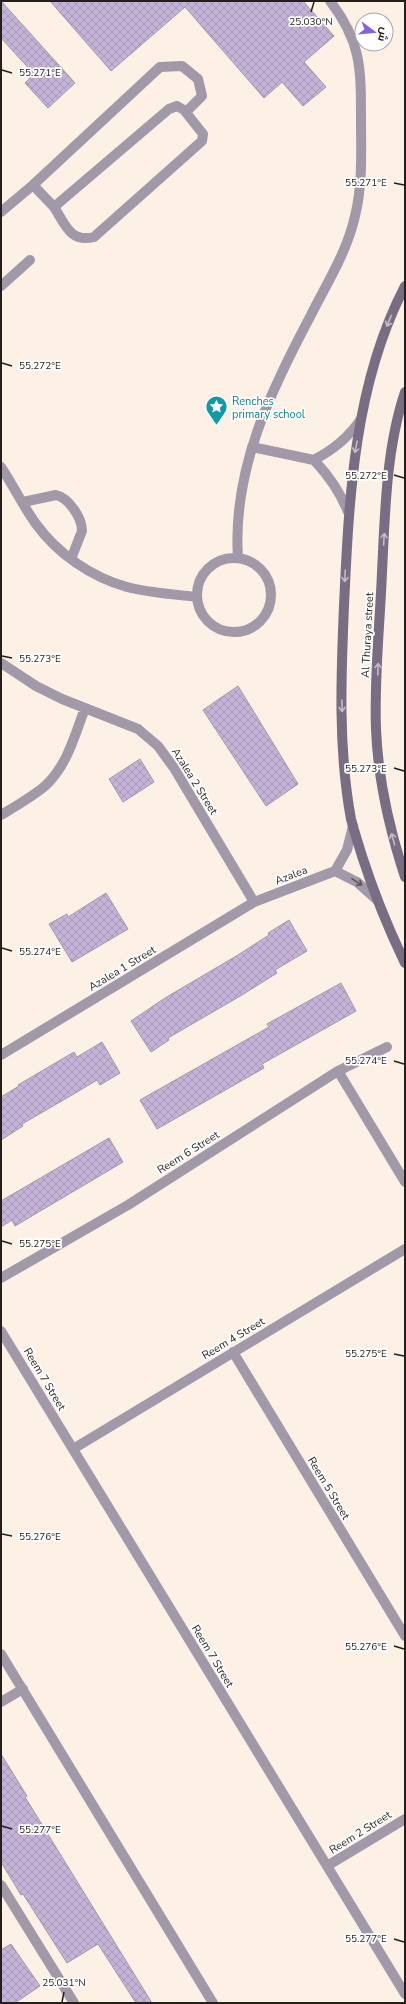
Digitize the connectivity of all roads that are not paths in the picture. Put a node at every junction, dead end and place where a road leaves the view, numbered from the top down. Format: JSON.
{"nodes":[{"id":1,"x":330,"y":1,"type":"edge"},
{"id":2,"x":186,"y":112,"type":"junction"},
{"id":3,"x":33,"y":184,"type":"junction"},
{"id":4,"x":54,"y":207,"type":"junction"},
{"id":5,"x":1,"y":212,"type":"edge"},
{"id":6,"x":30,"y":260,"type":"dead end"},
{"id":7,"x":1,"y":286,"type":"edge"},
{"id":8,"x":405,"y":286,"type":"edge"},
{"id":9,"x":405,"y":392,"type":"edge"},
{"id":10,"x":361,"y":419,"type":"junction"},
{"id":11,"x":252,"y":448,"type":"junction"},
{"id":12,"x":314,"y":460,"type":"junction"},
{"id":13,"x":1,"y":467,"type":"edge"},
{"id":14,"x":23,"y":502,"type":"junction"},
{"id":15,"x":348,"y":512,"type":"junction"},
{"id":16,"x":238,"y":558,"type":"junction"},
{"id":17,"x":71,"y":559,"type":"junction"},
{"id":18,"x":196,"y":597,"type":"junction"},
{"id":19,"x":1,"y":663,"type":"edge"},
{"id":20,"x":85,"y":708,"type":"junction"},
{"id":21,"x":1,"y":815,"type":"edge"},
{"id":22,"x":353,"y":826,"type":"junction"},
{"id":23,"x":335,"y":871,"type":"junction"},
{"id":24,"x":405,"y":876,"type":"edge"},
{"id":25,"x":376,"y":899,"type":"junction"},
{"id":26,"x":254,"y":902,"type":"junction"},
{"id":27,"x":405,"y":963,"type":"edge"},
{"id":28,"x":387,"y":1047,"type":"dead end"},
{"id":29,"x":1,"y":1055,"type":"edge"},
{"id":30,"x":338,"y":1071,"type":"junction"},
{"id":31,"x":405,"y":1182,"type":"edge"},
{"id":32,"x":405,"y":1249,"type":"edge"},
{"id":33,"x":1,"y":1278,"type":"edge"},
{"id":34,"x":1,"y":1331,"type":"edge"},
{"id":35,"x":233,"y":1352,"type":"junction"},
{"id":36,"x":73,"y":1449,"type":"junction"},
{"id":37,"x":405,"y":1636,"type":"edge"},
{"id":38,"x":1,"y":1654,"type":"edge"},
{"id":39,"x":23,"y":1689,"type":"junction"},
{"id":40,"x":1,"y":1702,"type":"edge"},
{"id":41,"x":405,"y":1819,"type":"edge"},
{"id":42,"x":327,"y":1866,"type":"junction"},
{"id":43,"x":2,"y":1890,"type":"edge"},
{"id":44,"x":405,"y":1994,"type":"edge"},
{"id":45,"x":74,"y":2003,"type":"edge"},
{"id":46,"x":213,"y":2003,"type":"edge"}],
"edges":[{"from":1,"to":11,"type":"street"},
{"from":2,"to":3,"type":"street"},
{"from":2,"to":4,"type":"street"},
{"from":2,"to":4,"type":"street"},
{"from":3,"to":4,"type":"street"},
{"from":3,"to":5,"type":"street"},
{"from":6,"to":7,"type":"street"},
{"from":8,"to":10,"type":"street","one_way":true},
{"from":24,"to":9,"type":"street","name":"Al Thuraya street","one_way":true},
{"from":10,"to":12,"type":"street"},
{"from":10,"to":15,"type":"street","one_way":true},
{"from":11,"to":12,"type":"street"},
{"from":11,"to":16,"type":"street"},
{"from":12,"to":15,"type":"street"},
{"from":13,"to":14,"type":"street"},
{"from":14,"to":17,"type":"street"},
{"from":14,"to":17,"type":"street"},
{"from":15,"to":22,"type":"street","one_way":true},
{"from":16,"to":18,"type":"street"},
{"from":16,"to":18,"type":"street"},
{"from":17,"to":18,"type":"street"},
{"from":19,"to":20,"type":"street","name":"Azalea 2 Street"},
{"from":20,"to":21,"type":"street"},
{"from":20,"to":26,"type":"street","name":"Azalea 2 Street"},
{"from":22,"to":23,"type":"street"},
{"from":22,"to":25,"type":"street"},
{"from":23,"to":25,"type":"street","one_way":true},
{"from":23,"to":26,"type":"street","name":"Azalea"},
{"from":25,"to":27,"type":"street"},
{"from":26,"to":29,"type":"street","name":"Azalea 1 Street"},
{"from":28,"to":30,"type":"street","name":"Reem 6 Street"},
{"from":30,"to":31,"type":"street"},
{"from":30,"to":33,"type":"street","name":"Reem 6 Street"},
{"from":32,"to":35,"type":"street","name":"Reem 4 Street"},
{"from":34,"to":36,"type":"street","name":"Reem 7 Street"},
{"from":35,"to":36,"type":"street","name":"Reem 4 Street"},
{"from":35,"to":37,"type":"street","name":"Reem 5 Street"},
{"from":36,"to":42,"type":"street","name":"Reem 7 Street"},
{"from":38,"to":39,"type":"street"},
{"from":39,"to":40,"type":"street"},
{"from":39,"to":46,"type":"street"},
{"from":41,"to":42,"type":"street","name":"Reem 2 Street"},
{"from":42,"to":44,"type":"street","name":"Reem 7 Street"},
{"from":43,"to":45,"type":"street"}]}
